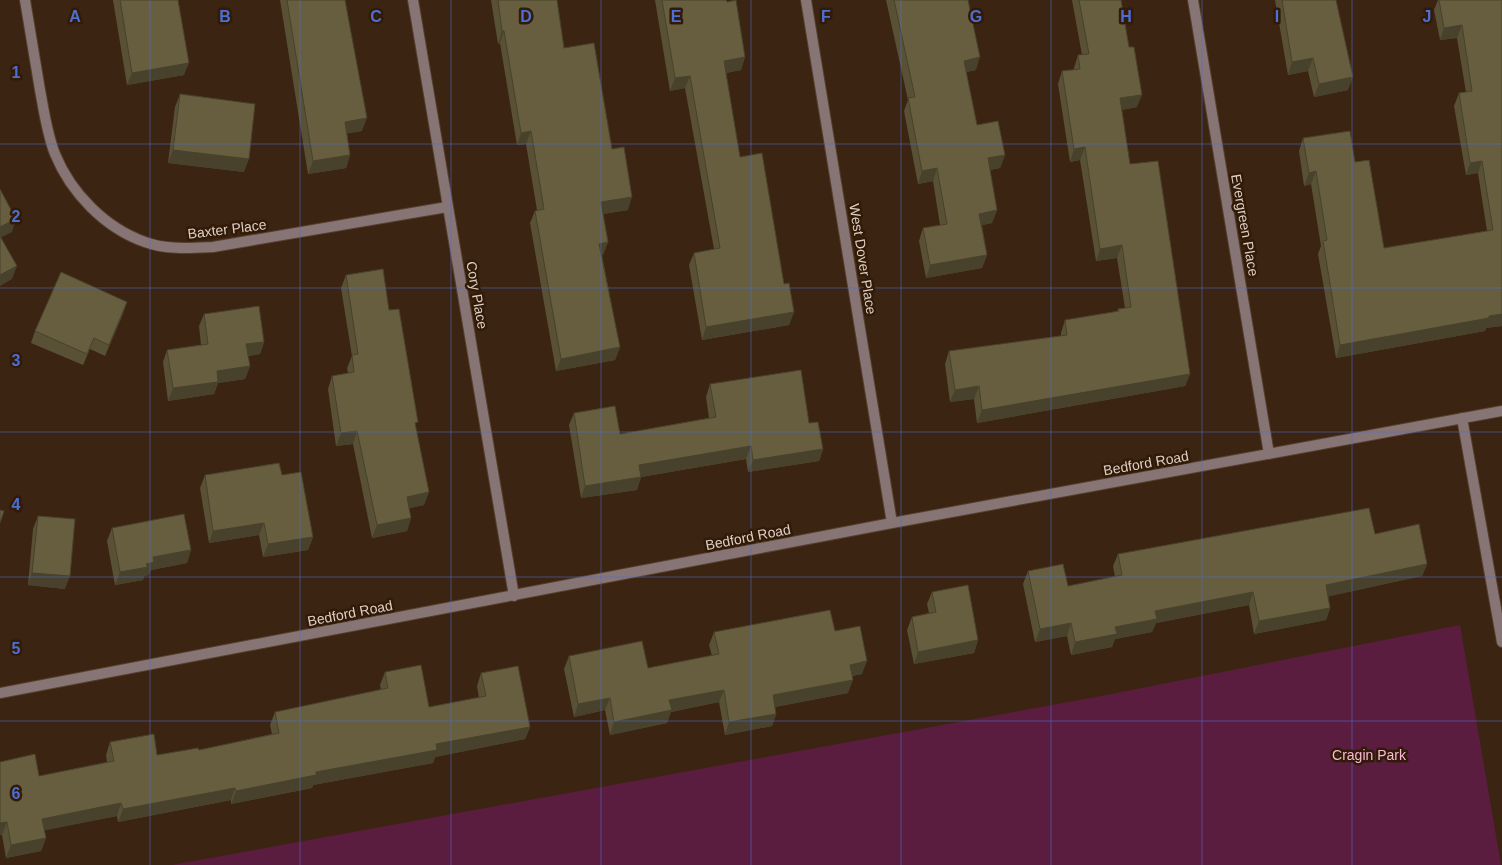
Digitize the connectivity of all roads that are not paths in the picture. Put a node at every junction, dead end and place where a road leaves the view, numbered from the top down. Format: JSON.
{"nodes":[{"id":1,"x":25,"y":0,"type":"edge"},
{"id":2,"x":413,"y":0,"type":"edge"},
{"id":3,"x":806,"y":0,"type":"edge"},
{"id":4,"x":1193,"y":0,"type":"edge"},
{"id":5,"x":448,"y":207,"type":"junction"},
{"id":6,"x":1502,"y":411,"type":"edge"},
{"id":7,"x":1462,"y":418,"type":"junction"},
{"id":8,"x":1269,"y":454,"type":"junction"},
{"id":9,"x":892,"y":523,"type":"junction"},
{"id":10,"x":514,"y":596,"type":"junction"},
{"id":11,"x":1502,"y":642,"type":"edge"},
{"id":12,"x":0,"y":693,"type":"edge"}],
"edges":[{"from":1,"to":5,"type":"street","name":"Baxter Place"},
{"from":2,"to":5,"type":"street","name":"Cory Place"},
{"from":3,"to":9,"type":"street","name":"West Dover Place"},
{"from":4,"to":8,"type":"street","name":"Evergreen Place"},
{"from":5,"to":10,"type":"street","name":"Cory Place"},
{"from":6,"to":7,"type":"street","name":"Bedford Road"},
{"from":7,"to":8,"type":"street","name":"Bedford Road"},
{"from":7,"to":11,"type":"street"},
{"from":8,"to":9,"type":"street","name":"Bedford Road"},
{"from":9,"to":10,"type":"street","name":"Bedford Road"},
{"from":10,"to":12,"type":"street","name":"Bedford Road"}]}
